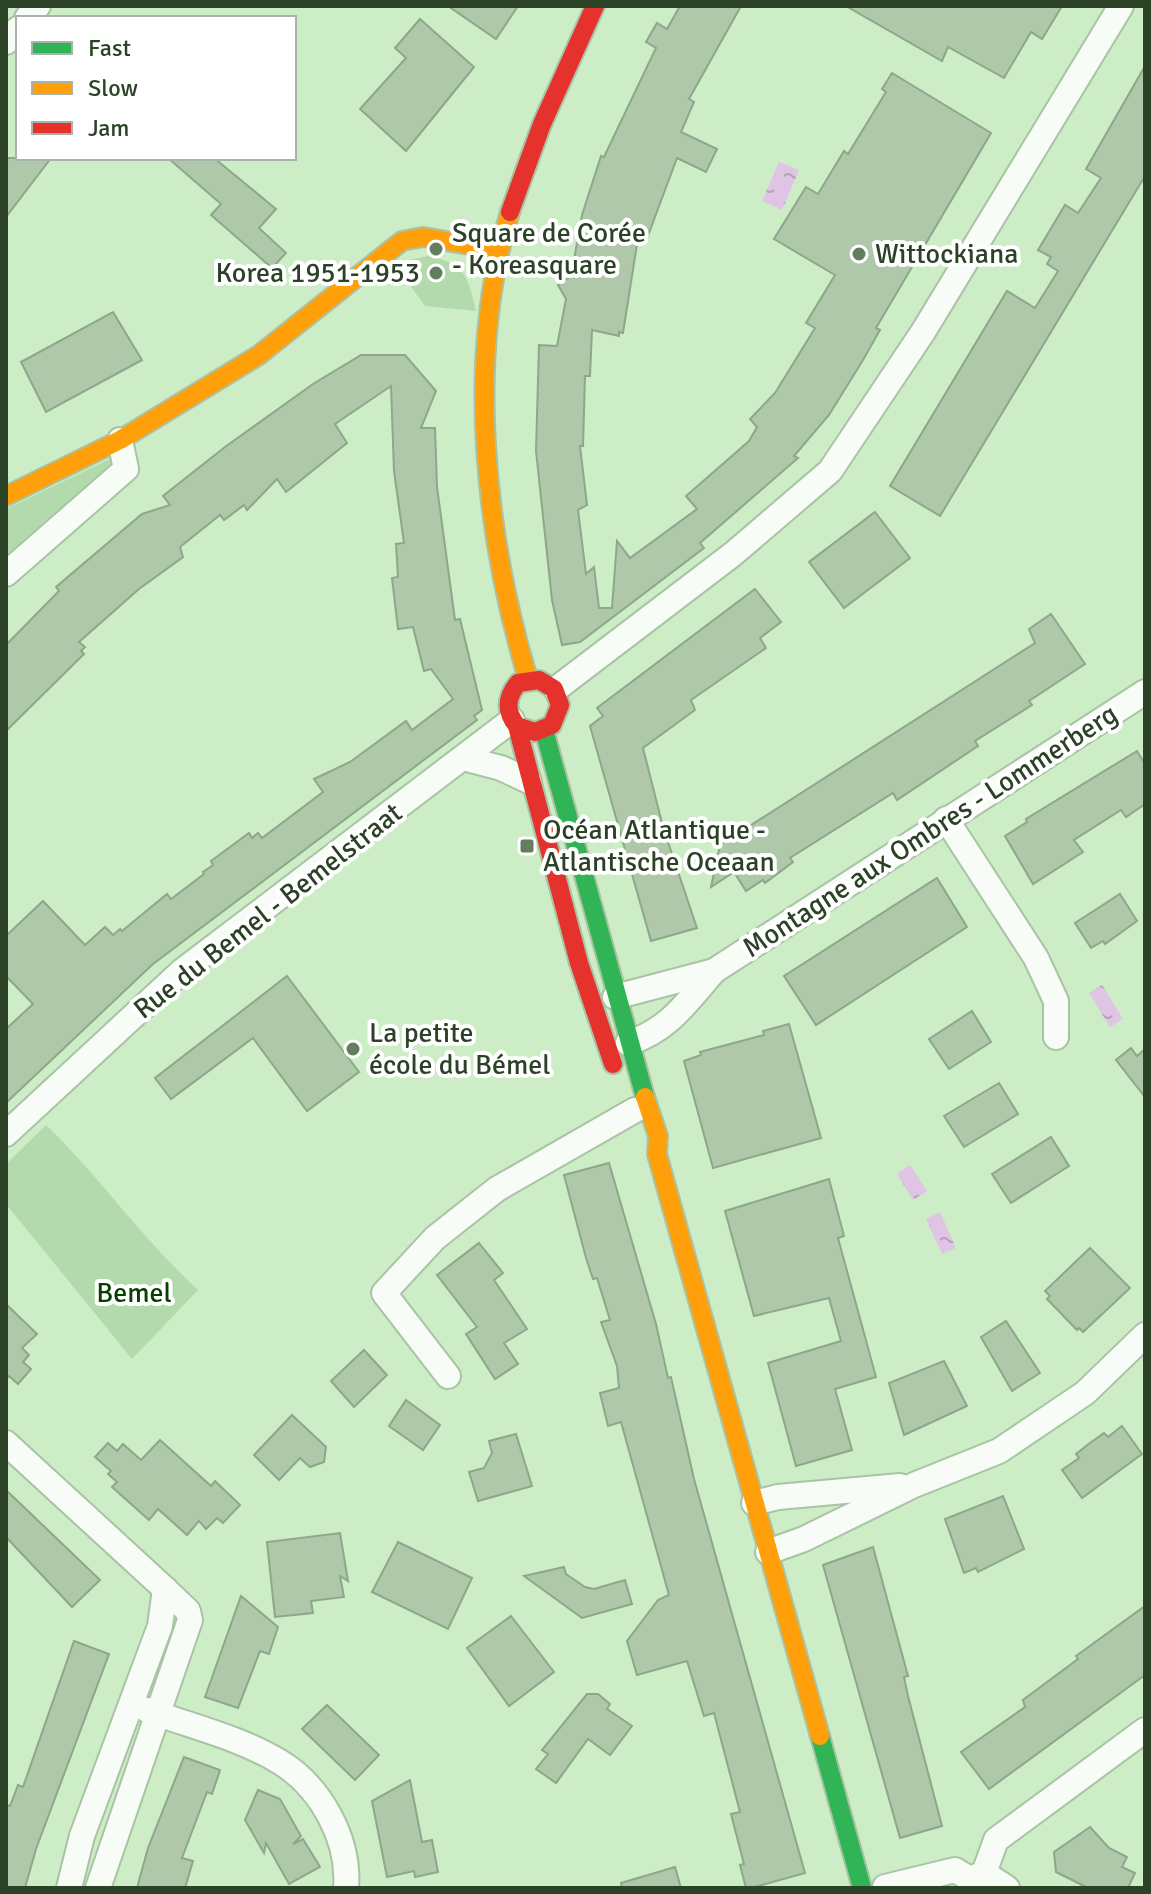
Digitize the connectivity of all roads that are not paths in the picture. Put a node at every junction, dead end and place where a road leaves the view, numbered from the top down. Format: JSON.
{"nodes":[{"id":1,"x":595,"y":6,"type":"edge"},
{"id":2,"x":1121,"y":6,"type":"edge"},
{"id":3,"x":499,"y":250,"type":"junction"},
{"id":4,"x":120,"y":440,"type":"junction"},
{"id":5,"x":6,"y":496,"type":"edge"},
{"id":6,"x":6,"y":574,"type":"edge"},
{"id":7,"x":528,"y":679,"type":"junction"},
{"id":8,"x":556,"y":689,"type":"junction"},
{"id":9,"x":1145,"y":692,"type":"edge"},
{"id":10,"x":514,"y":723,"type":"junction"},
{"id":11,"x":544,"y":730,"type":"junction"},
{"id":12,"x":463,"y":758,"type":"junction"},
{"id":13,"x":529,"y":781,"type":"junction"},
{"id":14,"x":946,"y":819,"type":"junction"},
{"id":15,"x":714,"y":971,"type":"junction"},
{"id":16,"x":615,"y":997,"type":"junction"},
{"id":17,"x":599,"y":1026,"type":"junction"},
{"id":18,"x":1056,"y":1037,"type":"dead end"},
{"id":19,"x":628,"y":1043,"type":"junction"},
{"id":20,"x":635,"y":1110,"type":"junction"},
{"id":21,"x":6,"y":1134,"type":"edge"},
{"id":22,"x":657,"y":1154,"type":"junction"},
{"id":23,"x":1145,"y":1335,"type":"edge"},
{"id":24,"x":448,"y":1376,"type":"dead end"},
{"id":25,"x":6,"y":1443,"type":"edge"},
{"id":26,"x":914,"y":1485,"type":"junction"},
{"id":27,"x":754,"y":1503,"type":"junction"},
{"id":28,"x":768,"y":1552,"type":"junction"},
{"id":29,"x":165,"y":1589,"type":"junction"},
{"id":30,"x":130,"y":1704,"type":"junction"},
{"id":31,"x":159,"y":1715,"type":"junction"},
{"id":32,"x":1145,"y":1730,"type":"edge"},
{"id":33,"x":974,"y":1880,"type":"edge"},
{"id":34,"x":69,"y":1888,"type":"edge"},
{"id":35,"x":98,"y":1888,"type":"edge"},
{"id":36,"x":346,"y":1888,"type":"edge"},
{"id":37,"x":878,"y":1888,"type":"edge"},
{"id":38,"x":1007,"y":1888,"type":"edge"}],
"edges":[{"from":1,"to":3,"type":"street"},
{"from":2,"to":8,"type":"street"},
{"from":3,"to":4,"type":"street"},
{"from":3,"to":7,"type":"street"},
{"from":4,"to":5,"type":"street"},
{"from":4,"to":6,"type":"street"},
{"from":7,"to":8,"type":"street"},
{"from":7,"to":10,"type":"street"},
{"from":8,"to":11,"type":"street"},
{"from":9,"to":14,"type":"street","name":"Montagne aux Ombres - Lommerberg"},
{"from":10,"to":11,"type":"street"},
{"from":10,"to":12,"type":"street","name":"Rue du Bemel - Bemelstraat"},
{"from":10,"to":13,"type":"street"},
{"from":11,"to":16,"type":"street"},
{"from":12,"to":13,"type":"street"},
{"from":12,"to":21,"type":"street","name":"Rue du Bemel - Bemelstraat"},
{"from":13,"to":17,"type":"street"},
{"from":14,"to":15,"type":"street","name":"Montagne aux Ombres - Lommerberg"},
{"from":14,"to":18,"type":"street"},
{"from":15,"to":16,"type":"street","name":"Montagne aux Ombres - Lommerberg"},
{"from":15,"to":19,"type":"street","name":"Montagne aux Ombres - Lommerberg"},
{"from":16,"to":17,"type":"street"},
{"from":16,"to":19,"type":"street"},
{"from":17,"to":19,"type":"street"},
{"from":17,"to":20,"type":"street"},
{"from":19,"to":22,"type":"street"},
{"from":20,"to":22,"type":"street"},
{"from":20,"to":24,"type":"street"},
{"from":22,"to":27,"type":"street"},
{"from":23,"to":26,"type":"street"},
{"from":25,"to":29,"type":"street"},
{"from":26,"to":27,"type":"street"},
{"from":26,"to":28,"type":"street"},
{"from":27,"to":28,"type":"street"},
{"from":28,"to":37,"type":"street"},
{"from":29,"to":30,"type":"street"},
{"from":29,"to":31,"type":"street"},
{"from":30,"to":31,"type":"street"},
{"from":30,"to":34,"type":"street"},
{"from":31,"to":35,"type":"street"},
{"from":31,"to":36,"type":"street"},
{"from":32,"to":33,"type":"street"},
{"from":33,"to":37,"type":"street"},
{"from":33,"to":38,"type":"street"}]}
